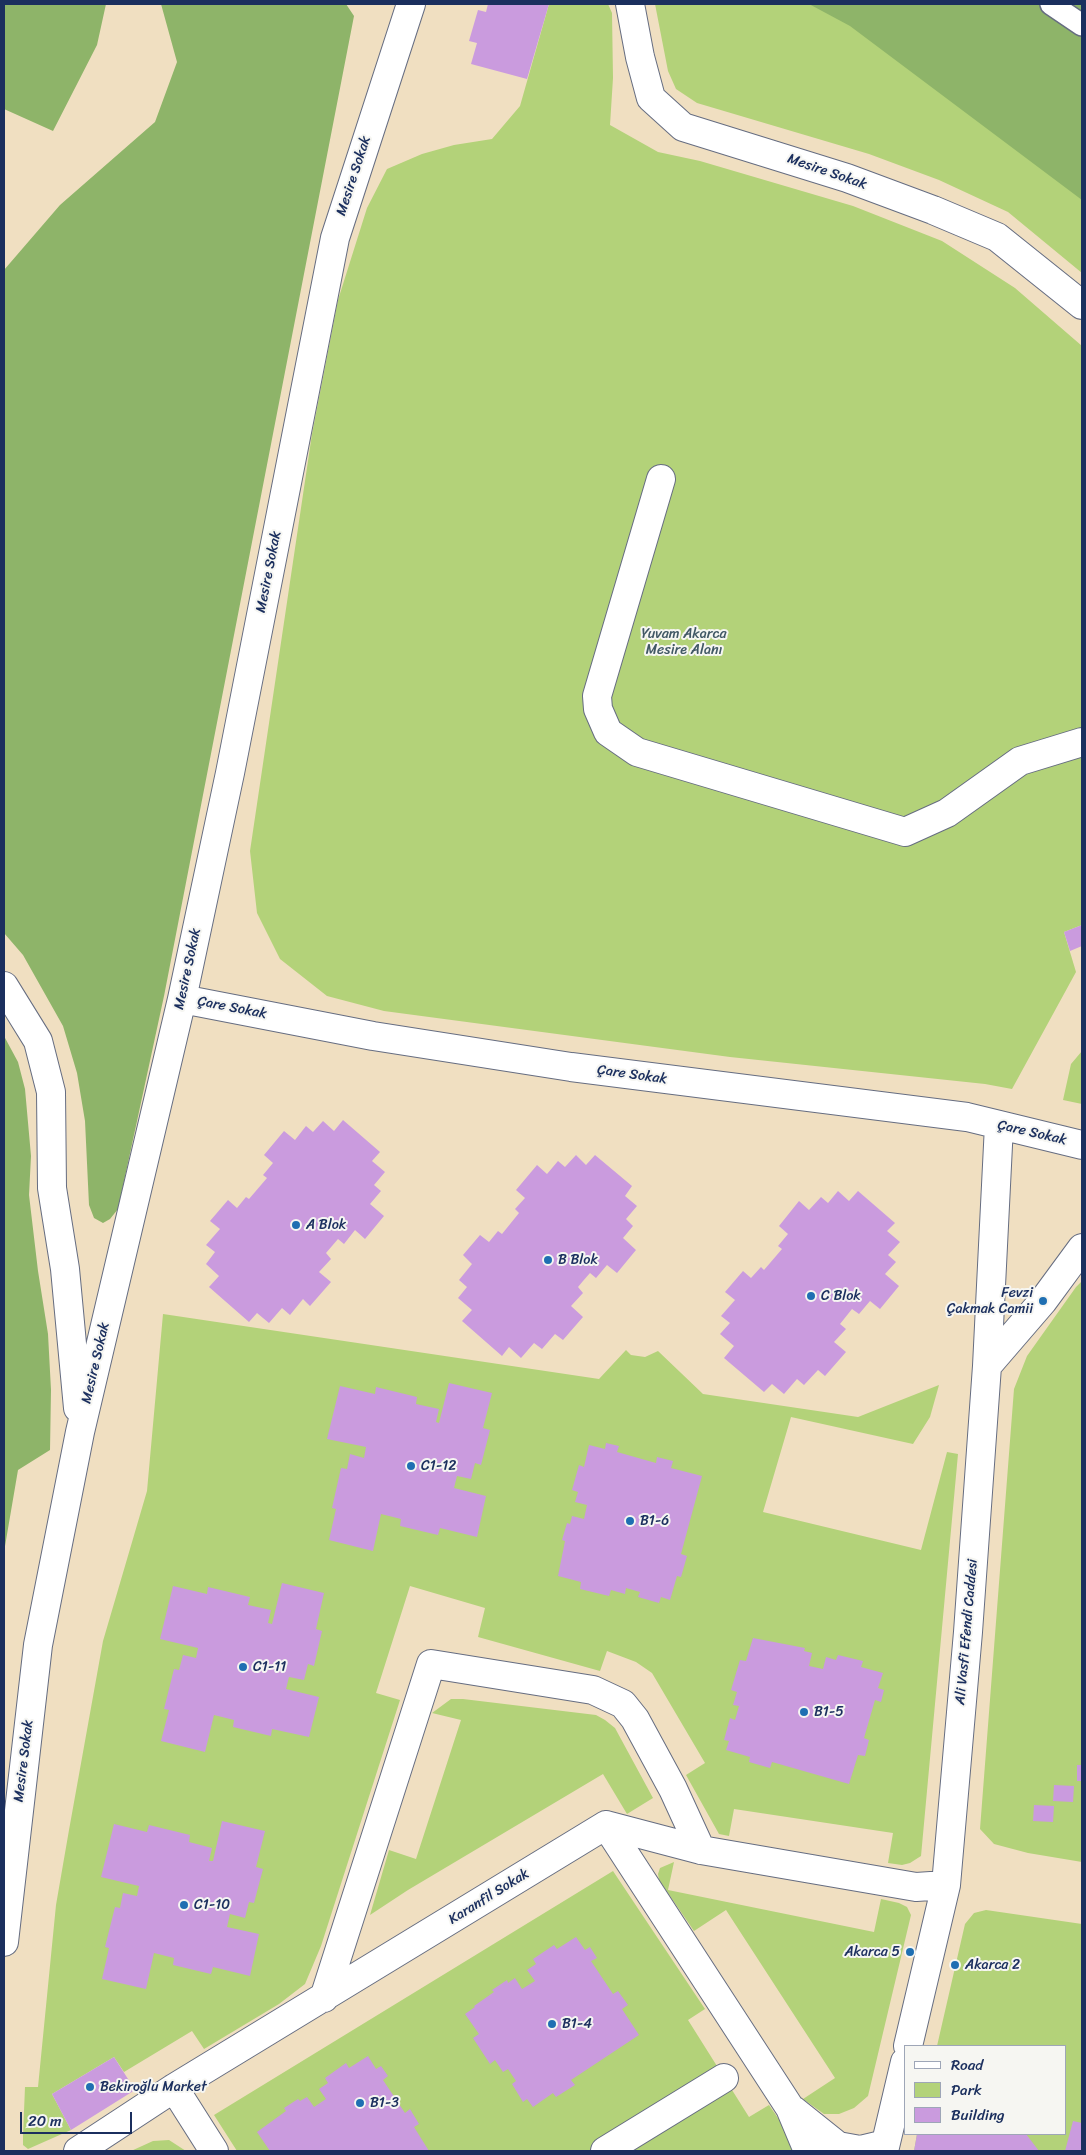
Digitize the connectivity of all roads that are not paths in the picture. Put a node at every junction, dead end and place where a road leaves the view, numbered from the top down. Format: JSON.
{"nodes":[{"id":1,"x":411,"y":4,"type":"edge"},
{"id":2,"x":630,"y":4,"type":"edge"},
{"id":3,"x":1051,"y":4,"type":"edge"},
{"id":4,"x":1082,"y":25,"type":"edge"},
{"id":5,"x":1082,"y":305,"type":"edge"},
{"id":6,"x":661,"y":479,"type":"dead end"},
{"id":7,"x":1082,"y":742,"type":"edge"},
{"id":8,"x":4,"y":986,"type":"edge"},
{"id":9,"x":182,"y":999,"type":"junction"},
{"id":10,"x":999,"y":1125,"type":"junction"},
{"id":11,"x":1082,"y":1145,"type":"edge"},
{"id":12,"x":1082,"y":1248,"type":"edge"},
{"id":13,"x":987,"y":1366,"type":"junction"},
{"id":14,"x":80,"y":1432,"type":"junction"},
{"id":15,"x":606,"y":1825,"type":"junction"},
{"id":16,"x":702,"y":1850,"type":"junction"},
{"id":17,"x":946,"y":1885,"type":"junction"},
{"id":18,"x":4,"y":1942,"type":"edge"},
{"id":19,"x":324,"y":1998,"type":"junction"},
{"id":20,"x":908,"y":2045,"type":"edge"},
{"id":21,"x":904,"y":2066,"type":"edge"},
{"id":22,"x":724,"y":2078,"type":"dead end"},
{"id":23,"x":174,"y":2088,"type":"junction"},
{"id":24,"x":790,"y":2108,"type":"junction"},
{"id":25,"x":885,"y":2148,"type":"edge"},
{"id":26,"x":78,"y":2151,"type":"edge"},
{"id":27,"x":214,"y":2151,"type":"edge"},
{"id":28,"x":605,"y":2151,"type":"edge"},
{"id":29,"x":808,"y":2151,"type":"edge"}],
"edges":[{"from":1,"to":9,"type":"street","name":"Mesire Sokak"},
{"from":2,"to":5,"type":"street","name":"Mesire Sokak"},
{"from":3,"to":4,"type":"lane"},
{"from":6,"to":7,"type":"street"},
{"from":8,"to":14,"type":"street"},
{"from":9,"to":10,"type":"street","name":"Çare Sokak"},
{"from":9,"to":14,"type":"street","name":"Mesire Sokak"},
{"from":10,"to":11,"type":"street","name":"Çare Sokak"},
{"from":10,"to":13,"type":"street","name":"Ali Vasfi Efendi Caddesi"},
{"from":12,"to":13,"type":"street"},
{"from":13,"to":17,"type":"street","name":"Ali Vasfi Efendi Caddesi"},
{"from":14,"to":18,"type":"street","name":"Mesire Sokak"},
{"from":15,"to":16,"type":"street"},
{"from":15,"to":19,"type":"street","name":"Karanfil Sokak"},
{"from":15,"to":24,"type":"street"},
{"from":16,"to":17,"type":"street"},
{"from":16,"to":19,"type":"street"},
{"from":17,"to":20,"type":"street","name":"Ali Vasfi Efendi Caddesi"},
{"from":19,"to":23,"type":"street","name":"Karanfil Sokak"},
{"from":21,"to":25,"type":"street"},
{"from":22,"to":28,"type":"street"},
{"from":23,"to":26,"type":"street","name":"Karanfil Sokak"},
{"from":23,"to":27,"type":"street"},
{"from":24,"to":25,"type":"street"},
{"from":24,"to":29,"type":"street"}]}
